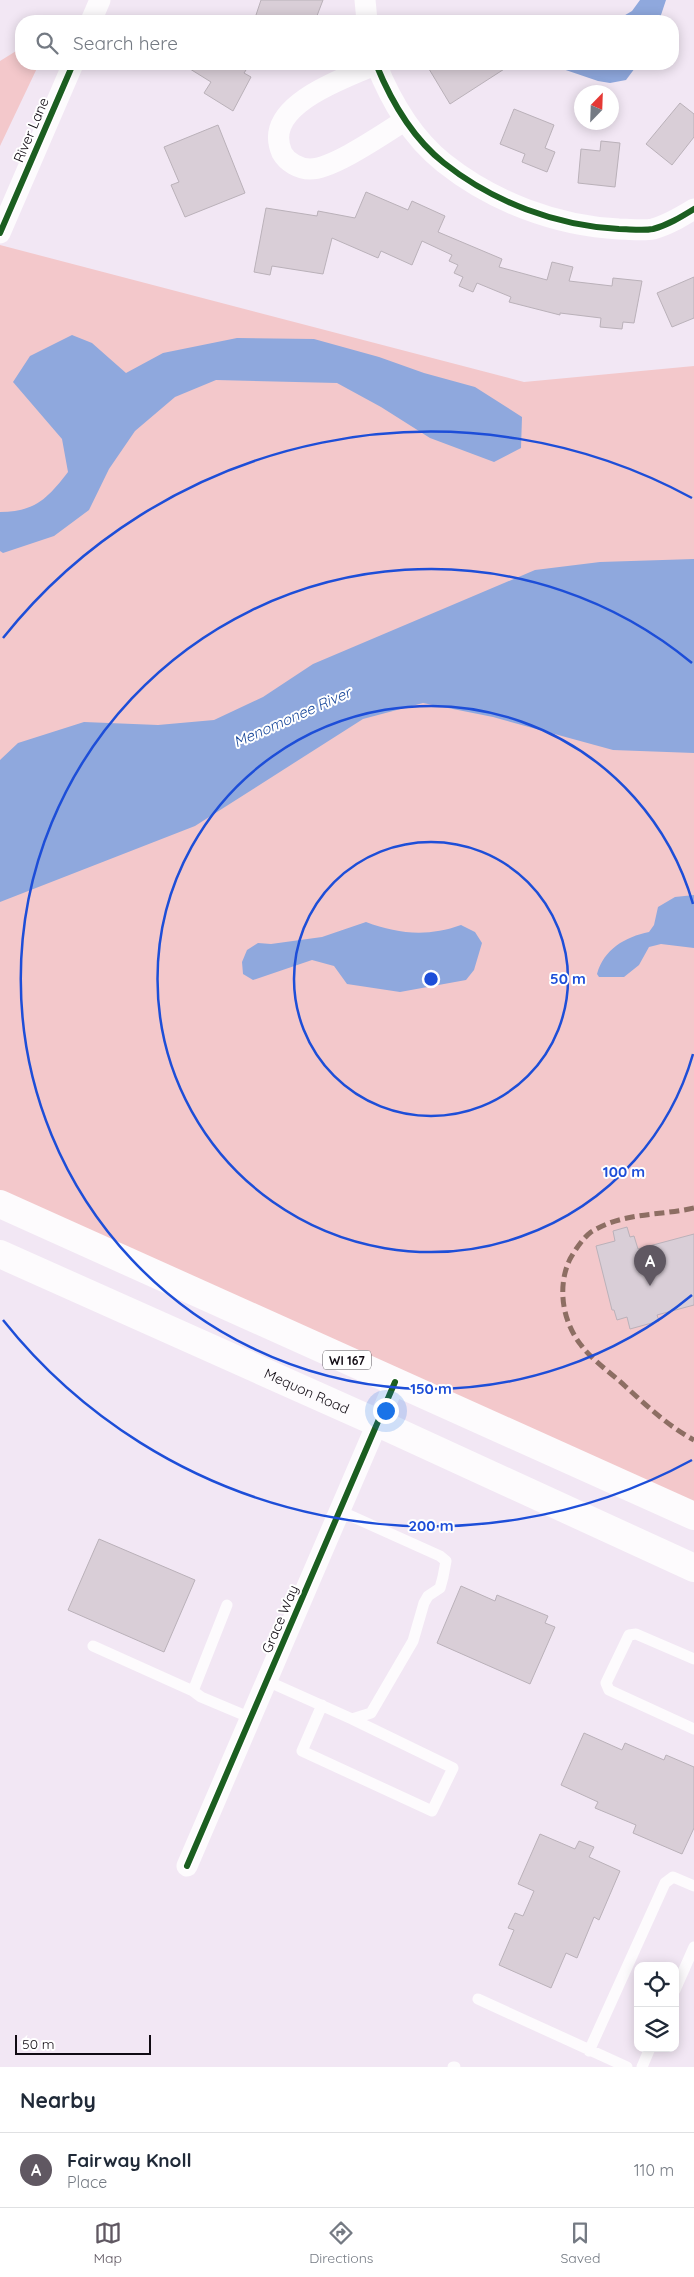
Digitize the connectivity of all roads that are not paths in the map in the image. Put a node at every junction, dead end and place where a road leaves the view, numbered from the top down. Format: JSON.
{"nodes":[{"id":1,"x":100,"y":0,"type":"edge"},
{"id":2,"x":365,"y":0,"type":"edge"},
{"id":3,"x":94,"y":15,"type":"edge"},
{"id":4,"x":366,"y":15,"type":"edge"},
{"id":5,"x":70,"y":70,"type":"edge"},
{"id":6,"x":363,"y":70,"type":"edge"},
{"id":7,"x":379,"y":70,"type":"edge"},
{"id":8,"x":404,"y":122,"type":"junction"},
{"id":9,"x":694,"y":209,"type":"edge"},
{"id":10,"x":0,"y":233,"type":"edge"},
{"id":11,"x":0,"y":1204,"type":"edge"},
{"id":12,"x":0,"y":1254,"type":"edge"},
{"id":13,"x":395,"y":1382,"type":"junction"},
{"id":14,"x":378,"y":1423,"type":"junction"},
{"id":15,"x":340,"y":1511,"type":"junction"},
{"id":16,"x":694,"y":1516,"type":"edge"},
{"id":17,"x":694,"y":1568,"type":"edge"},
{"id":18,"x":227,"y":1605,"type":"dead end"},
{"id":19,"x":93,"y":1646,"type":"dead end"},
{"id":20,"x":694,"y":1659,"type":"edge"},
{"id":21,"x":267,"y":1681,"type":"junction"},
{"id":22,"x":193,"y":1691,"type":"junction"},
{"id":23,"x":322,"y":1705,"type":"junction"},
{"id":24,"x":251,"y":1718,"type":"junction"},
{"id":25,"x":352,"y":1719,"type":"junction"},
{"id":26,"x":694,"y":1730,"type":"edge"},
{"id":27,"x":187,"y":1866,"type":"dead end"},
{"id":28,"x":694,"y":1886,"type":"edge"},
{"id":29,"x":694,"y":1947,"type":"edge"},
{"id":30,"x":679,"y":1981,"type":"edge"},
{"id":31,"x":478,"y":1999,"type":"dead end"},
{"id":32,"x":589,"y":2051,"type":"junction"},
{"id":33,"x":648,"y":2052,"type":"edge"},
{"id":34,"x":626,"y":2067,"type":"edge"},
{"id":35,"x":642,"y":2067,"type":"edge"}],
"edges":[{"from":1,"to":3,"type":"street"},
{"from":2,"to":4,"type":"street"},
{"from":5,"to":10,"type":"street","name":"River Lane"},
{"from":6,"to":8,"type":"street"},
{"from":7,"to":8,"type":"street"},
{"from":8,"to":9,"type":"street"},
{"from":11,"to":13,"type":"main road","number":"WI 167"},
{"from":12,"to":14,"type":"main road","name":"Mequon Road"},
{"from":13,"to":14,"type":"street","name":"Grace Way"},
{"from":13,"to":16,"type":"main road","number":"WI 167"},
{"from":14,"to":15,"type":"street","name":"Grace Way"},
{"from":14,"to":17,"type":"main road","name":"Mequon Road"},
{"from":15,"to":21,"type":"street","name":"Grace Way"},
{"from":15,"to":25,"type":"lane"},
{"from":18,"to":22,"type":"lane"},
{"from":19,"to":22,"type":"lane"},
{"from":20,"to":26,"type":"lane"},
{"from":21,"to":23,"type":"lane"},
{"from":21,"to":24,"type":"street","name":"Grace Way"},
{"from":22,"to":24,"type":"lane"},
{"from":23,"to":25,"type":"lane"},
{"from":23,"to":25,"type":"lane"},
{"from":24,"to":27,"type":"street","name":"Grace Way"},
{"from":28,"to":32,"type":"lane"},
{"from":29,"to":30,"type":"lane"},
{"from":31,"to":32,"type":"lane"},
{"from":32,"to":34,"type":"lane"},
{"from":33,"to":35,"type":"lane"}]}
